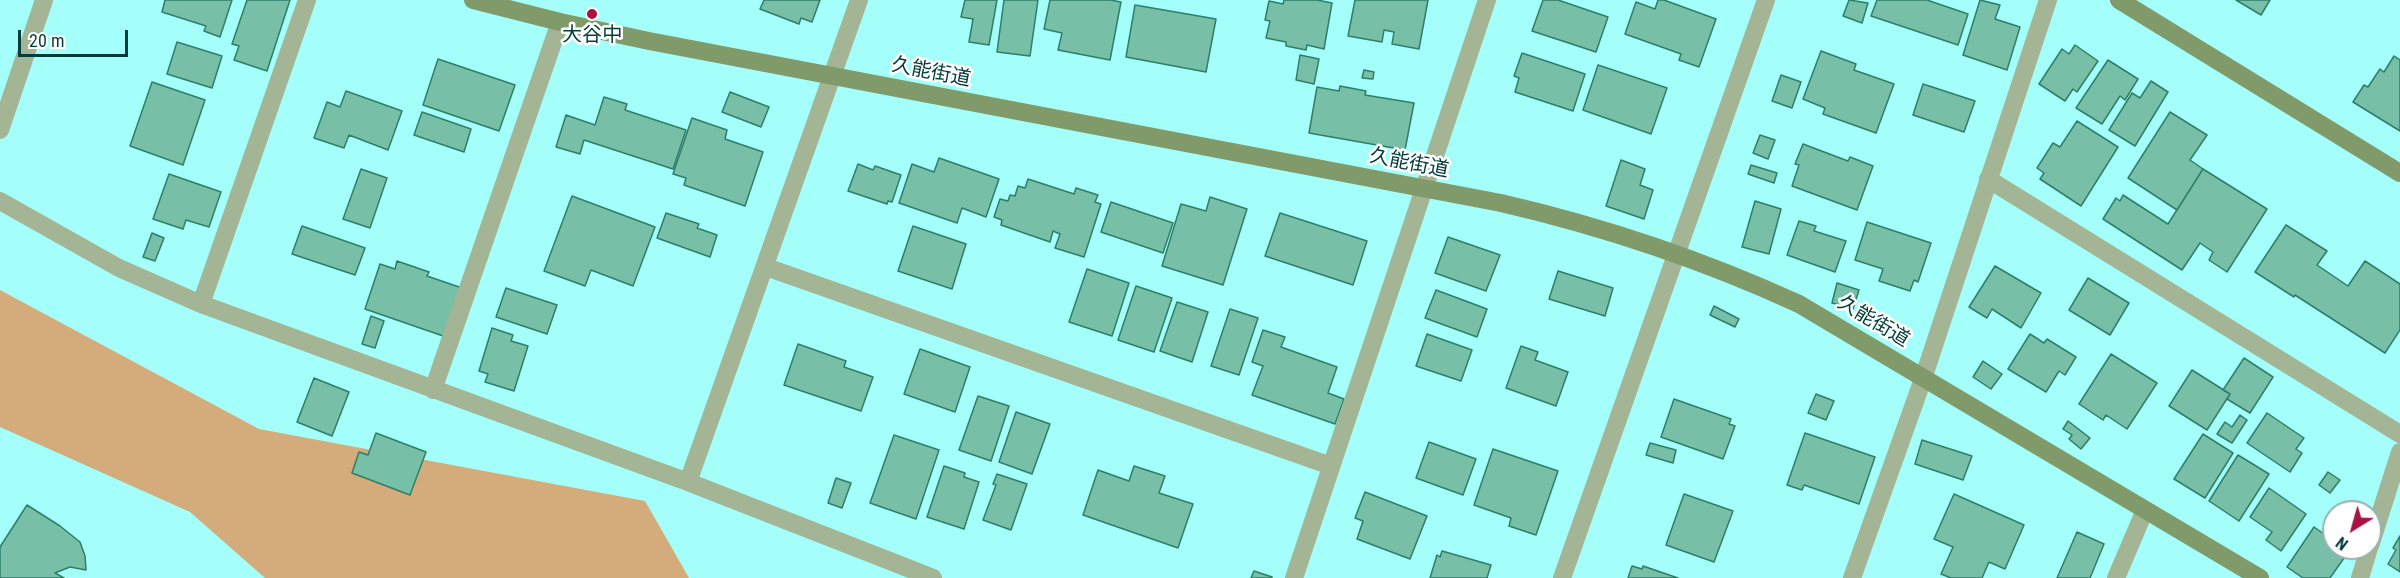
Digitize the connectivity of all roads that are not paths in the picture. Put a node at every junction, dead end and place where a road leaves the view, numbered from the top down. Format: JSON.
{"nodes":[{"id":1,"x":44,"y":0,"type":"edge"},
{"id":2,"x":307,"y":0,"type":"edge"},
{"id":3,"x":473,"y":0,"type":"edge"},
{"id":4,"x":859,"y":0,"type":"edge"},
{"id":5,"x":1487,"y":0,"type":"edge"},
{"id":6,"x":1766,"y":0,"type":"edge"},
{"id":7,"x":2048,"y":0,"type":"edge"},
{"id":8,"x":2119,"y":0,"type":"edge"},
{"id":9,"x":560,"y":22,"type":"junction"},
{"id":10,"x":833,"y":77,"type":"junction"},
{"id":11,"x":0,"y":130,"type":"edge"},
{"id":12,"x":2400,"y":173,"type":"edge"},
{"id":13,"x":1988,"y":179,"type":"junction"},
{"id":14,"x":1425,"y":190,"type":"junction"},
{"id":15,"x":0,"y":201,"type":"edge"},
{"id":16,"x":1677,"y":252,"type":"junction"},
{"id":17,"x":766,"y":267,"type":"junction"},
{"id":18,"x":201,"y":304,"type":"junction"},
{"id":19,"x":1923,"y":379,"type":"junction"},
{"id":20,"x":433,"y":390,"type":"junction"},
{"id":21,"x":2400,"y":434,"type":"edge"},
{"id":22,"x":2400,"y":452,"type":"edge"},
{"id":23,"x":1331,"y":466,"type":"junction"},
{"id":24,"x":688,"y":482,"type":"junction"},
{"id":25,"x":2382,"y":509,"type":"edge"},
{"id":26,"x":2145,"y":510,"type":"junction"},
{"id":27,"x":2366,"y":560,"type":"edge"},
{"id":28,"x":933,"y":578,"type":"edge"},
{"id":29,"x":1294,"y":578,"type":"edge"},
{"id":30,"x":1562,"y":578,"type":"edge"},
{"id":31,"x":1852,"y":578,"type":"edge"},
{"id":32,"x":2116,"y":578,"type":"edge"},
{"id":33,"x":2260,"y":578,"type":"edge"},
{"id":34,"x":2360,"y":578,"type":"edge"}],
"edges":[{"from":1,"to":11,"type":"street"},
{"from":2,"to":18,"type":"street"},
{"from":3,"to":9,"type":"street","name":"久能街道"},
{"from":4,"to":10,"type":"street"},
{"from":5,"to":14,"type":"street"},
{"from":6,"to":16,"type":"street"},
{"from":7,"to":13,"type":"street"},
{"from":8,"to":12,"type":"street"},
{"from":9,"to":10,"type":"street","name":"久能街道"},
{"from":9,"to":20,"type":"street"},
{"from":10,"to":14,"type":"street","name":"久能街道"},
{"from":10,"to":17,"type":"street"},
{"from":13,"to":19,"type":"street"},
{"from":13,"to":21,"type":"street"},
{"from":14,"to":16,"type":"street","name":"久能街道"},
{"from":14,"to":23,"type":"street"},
{"from":15,"to":18,"type":"street"},
{"from":16,"to":19,"type":"street","name":"久能街道"},
{"from":16,"to":30,"type":"street"},
{"from":17,"to":23,"type":"street"},
{"from":17,"to":24,"type":"street"},
{"from":18,"to":20,"type":"street"},
{"from":19,"to":26,"type":"street","name":"久能街道"},
{"from":19,"to":31,"type":"street"},
{"from":20,"to":24,"type":"street"},
{"from":22,"to":25,"type":"street"},
{"from":23,"to":29,"type":"street"},
{"from":24,"to":28,"type":"street"},
{"from":26,"to":32,"type":"street"},
{"from":26,"to":33,"type":"street","name":"久能街道"},
{"from":27,"to":34,"type":"street"}]}
